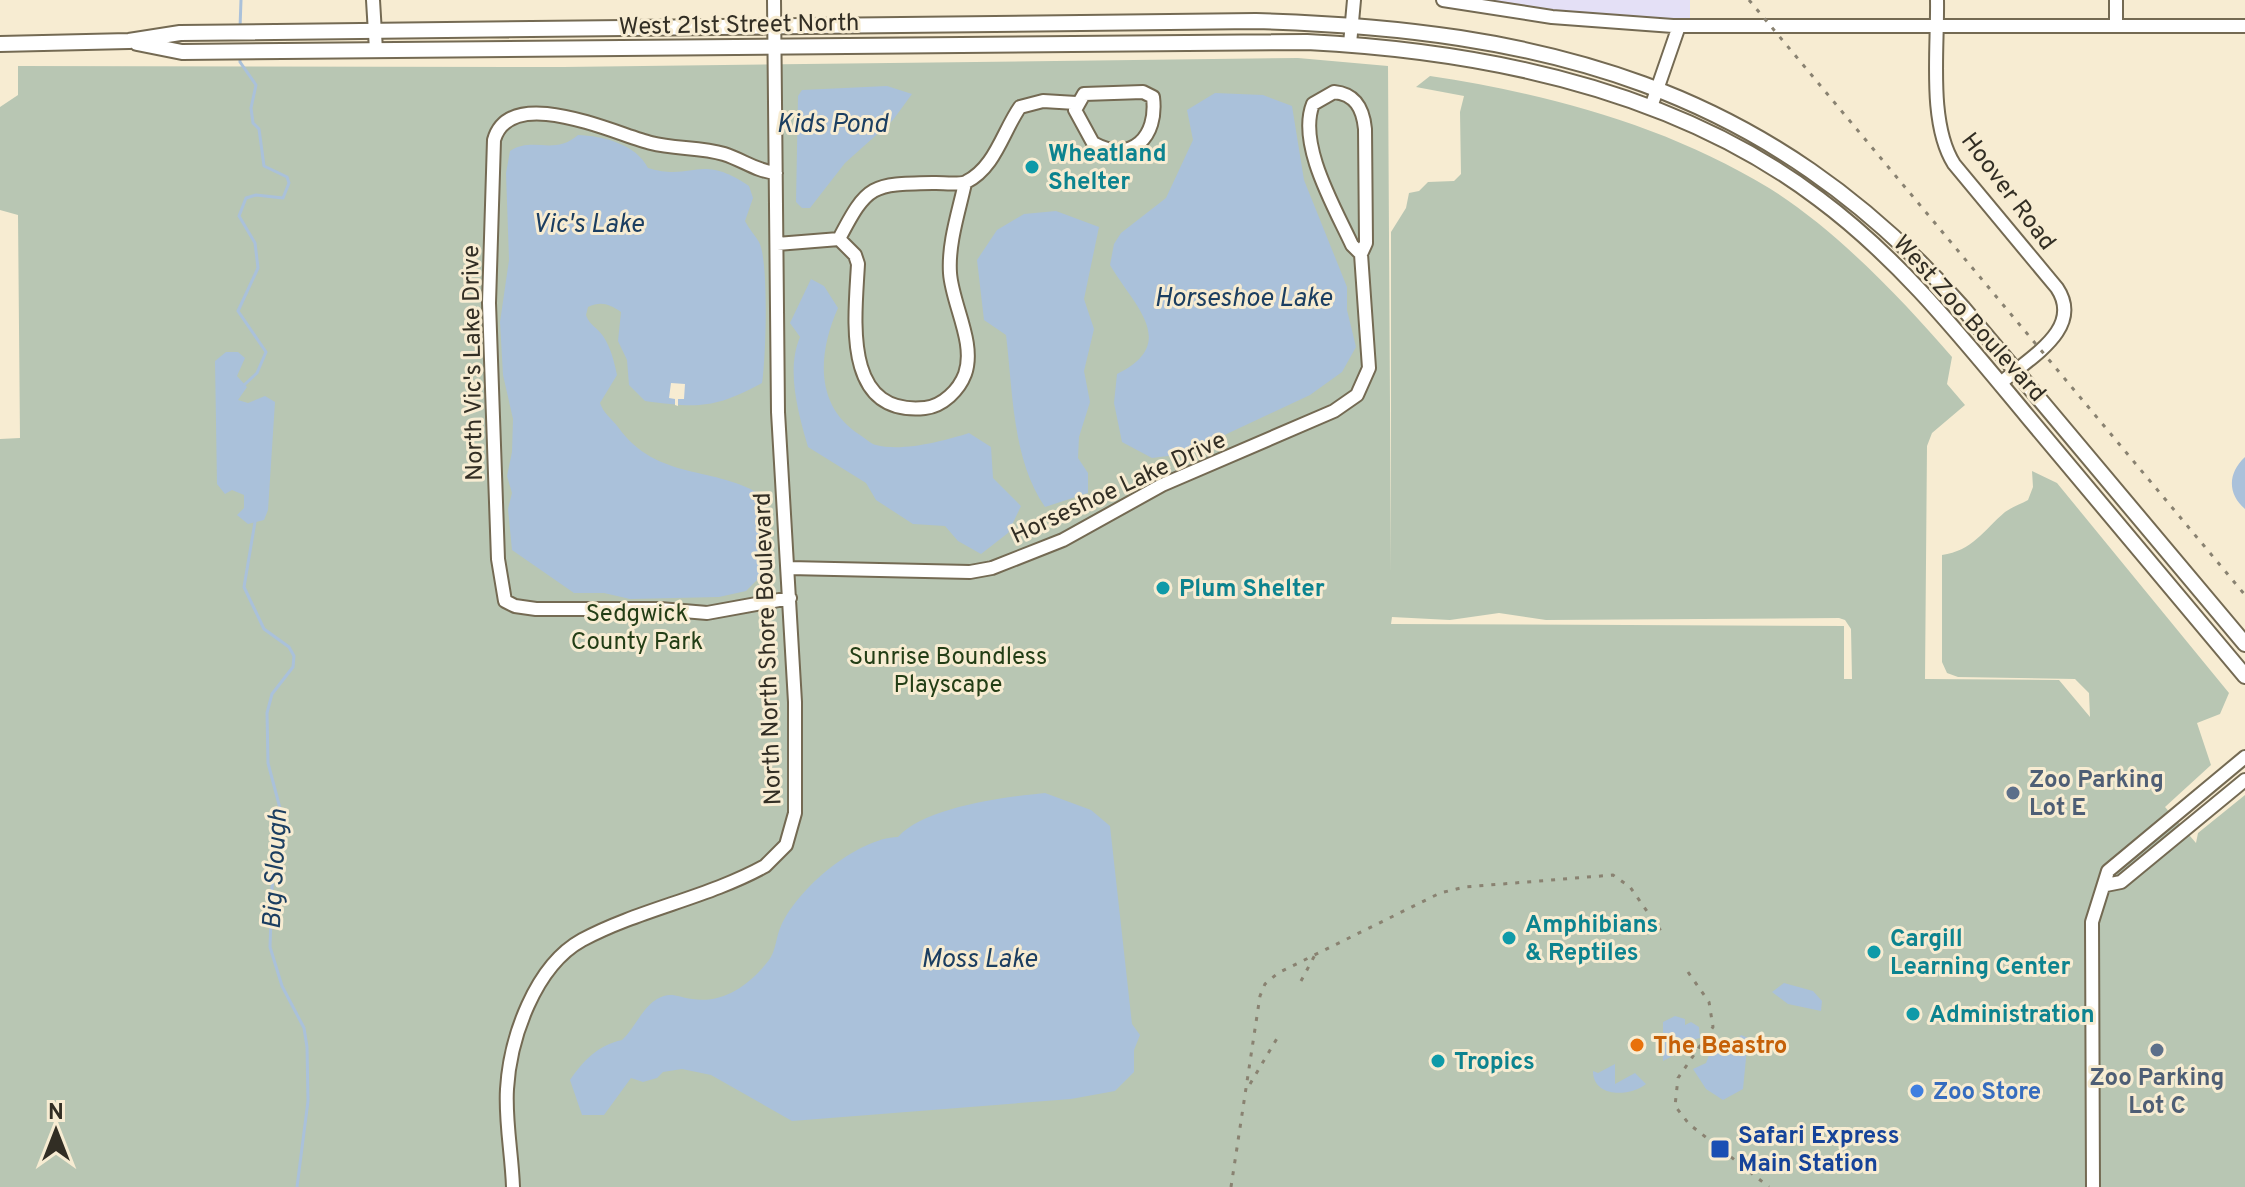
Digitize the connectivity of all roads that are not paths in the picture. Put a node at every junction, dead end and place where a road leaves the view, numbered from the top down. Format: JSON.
{"nodes":[{"id":1,"x":373,"y":0,"type":"edge"},
{"id":2,"x":774,"y":0,"type":"edge"},
{"id":3,"x":1354,"y":0,"type":"edge"},
{"id":4,"x":1443,"y":0,"type":"edge"},
{"id":5,"x":1937,"y":0,"type":"edge"},
{"id":6,"x":2116,"y":0,"type":"edge"},
{"id":7,"x":1352,"y":24,"type":"junction"},
{"id":8,"x":1937,"y":24,"type":"junction"},
{"id":9,"x":2116,"y":25,"type":"junction"},
{"id":10,"x":775,"y":26,"type":"junction"},
{"id":11,"x":1679,"y":26,"type":"junction"},
{"id":12,"x":2245,"y":26,"type":"edge"},
{"id":13,"x":375,"y":30,"type":"junction"},
{"id":14,"x":129,"y":41,"type":"junction"},
{"id":15,"x":0,"y":44,"type":"edge"},
{"id":16,"x":1350,"y":44,"type":"junction"},
{"id":17,"x":775,"y":45,"type":"junction"},
{"id":18,"x":376,"y":50,"type":"junction"},
{"id":19,"x":1658,"y":88,"type":"junction"},
{"id":20,"x":1076,"y":103,"type":"junction"},
{"id":21,"x":1651,"y":107,"type":"junction"},
{"id":22,"x":776,"y":173,"type":"junction"},
{"id":23,"x":965,"y":183,"type":"junction"},
{"id":24,"x":839,"y":239,"type":"junction"},
{"id":25,"x":777,"y":244,"type":"junction"},
{"id":26,"x":1361,"y":254,"type":"junction"},
{"id":27,"x":2015,"y":369,"type":"junction"},
{"id":28,"x":2000,"y":384,"type":"junction"},
{"id":29,"x":789,"y":568,"type":"junction"},
{"id":30,"x":790,"y":598,"type":"junction"},
{"id":31,"x":2245,"y":644,"type":"edge"},
{"id":32,"x":2245,"y":676,"type":"edge"},
{"id":33,"x":2245,"y":757,"type":"edge"},
{"id":34,"x":2245,"y":780,"type":"edge"},
{"id":35,"x":2106,"y":885,"type":"junction"},
{"id":36,"x":513,"y":1187,"type":"edge"},
{"id":37,"x":2093,"y":1187,"type":"edge"}],
"edges":[{"from":1,"to":13,"type":"street"},
{"from":2,"to":10,"type":"street","name":"North North Shore Boulevard"},
{"from":3,"to":7,"type":"street"},
{"from":4,"to":11,"type":"street"},
{"from":5,"to":8,"type":"street","name":"Hoover Road"},
{"from":6,"to":9,"type":"street"},
{"from":7,"to":10,"type":"main road","name":"West 21st Street North"},
{"from":7,"to":16,"type":"street"},
{"from":7,"to":19,"type":"main road","name":"West Zoo Boulevard"},
{"from":8,"to":9,"type":"street"},
{"from":8,"to":11,"type":"street"},
{"from":8,"to":27,"type":"street","name":"Hoover Road"},
{"from":9,"to":12,"type":"street"},
{"from":10,"to":13,"type":"main road","name":"West 21st Street North"},
{"from":10,"to":17,"type":"street","name":"North North Shore Boulevard"},
{"from":11,"to":19,"type":"street"},
{"from":13,"to":14,"type":"main road","name":"West 21st Street North"},
{"from":13,"to":18,"type":"street"},
{"from":14,"to":15,"type":"main road","name":"West 21st Street North"},
{"from":14,"to":18,"type":"main road","name":"West 21st Street North"},
{"from":16,"to":17,"type":"main road","name":"West 21st Street North"},
{"from":16,"to":21,"type":"main road","name":"West Zoo Boulevard"},
{"from":17,"to":18,"type":"main road","name":"West 21st Street North"},
{"from":17,"to":22,"type":"street","name":"North North Shore Boulevard"},
{"from":19,"to":21,"type":"street"},
{"from":19,"to":27,"type":"main road","name":"West Zoo Boulevard"},
{"from":20,"to":20,"type":"street"},
{"from":20,"to":23,"type":"street"},
{"from":21,"to":28,"type":"main road","name":"West Zoo Boulevard"},
{"from":22,"to":25,"type":"street","name":"North North Shore Boulevard"},
{"from":22,"to":30,"type":"street","name":"North Vic's Lake Drive"},
{"from":23,"to":24,"type":"street"},
{"from":23,"to":24,"type":"street"},
{"from":24,"to":25,"type":"street"},
{"from":25,"to":29,"type":"street","name":"North North Shore Boulevard"},
{"from":26,"to":26,"type":"street","name":"Horseshoe Lake Drive"},
{"from":26,"to":29,"type":"street","name":"Horseshoe Lake Drive"},
{"from":27,"to":28,"type":"street","name":"Hoover Road"},
{"from":27,"to":31,"type":"main road","name":"West Zoo Boulevard"},
{"from":28,"to":32,"type":"main road","name":"West Zoo Boulevard"},
{"from":29,"to":30,"type":"street","name":"North North Shore Boulevard"},
{"from":30,"to":36,"type":"street","name":"North North Shore Boulevard"},
{"from":33,"to":35,"type":"street"},
{"from":34,"to":35,"type":"street"},
{"from":35,"to":37,"type":"street"}]}
